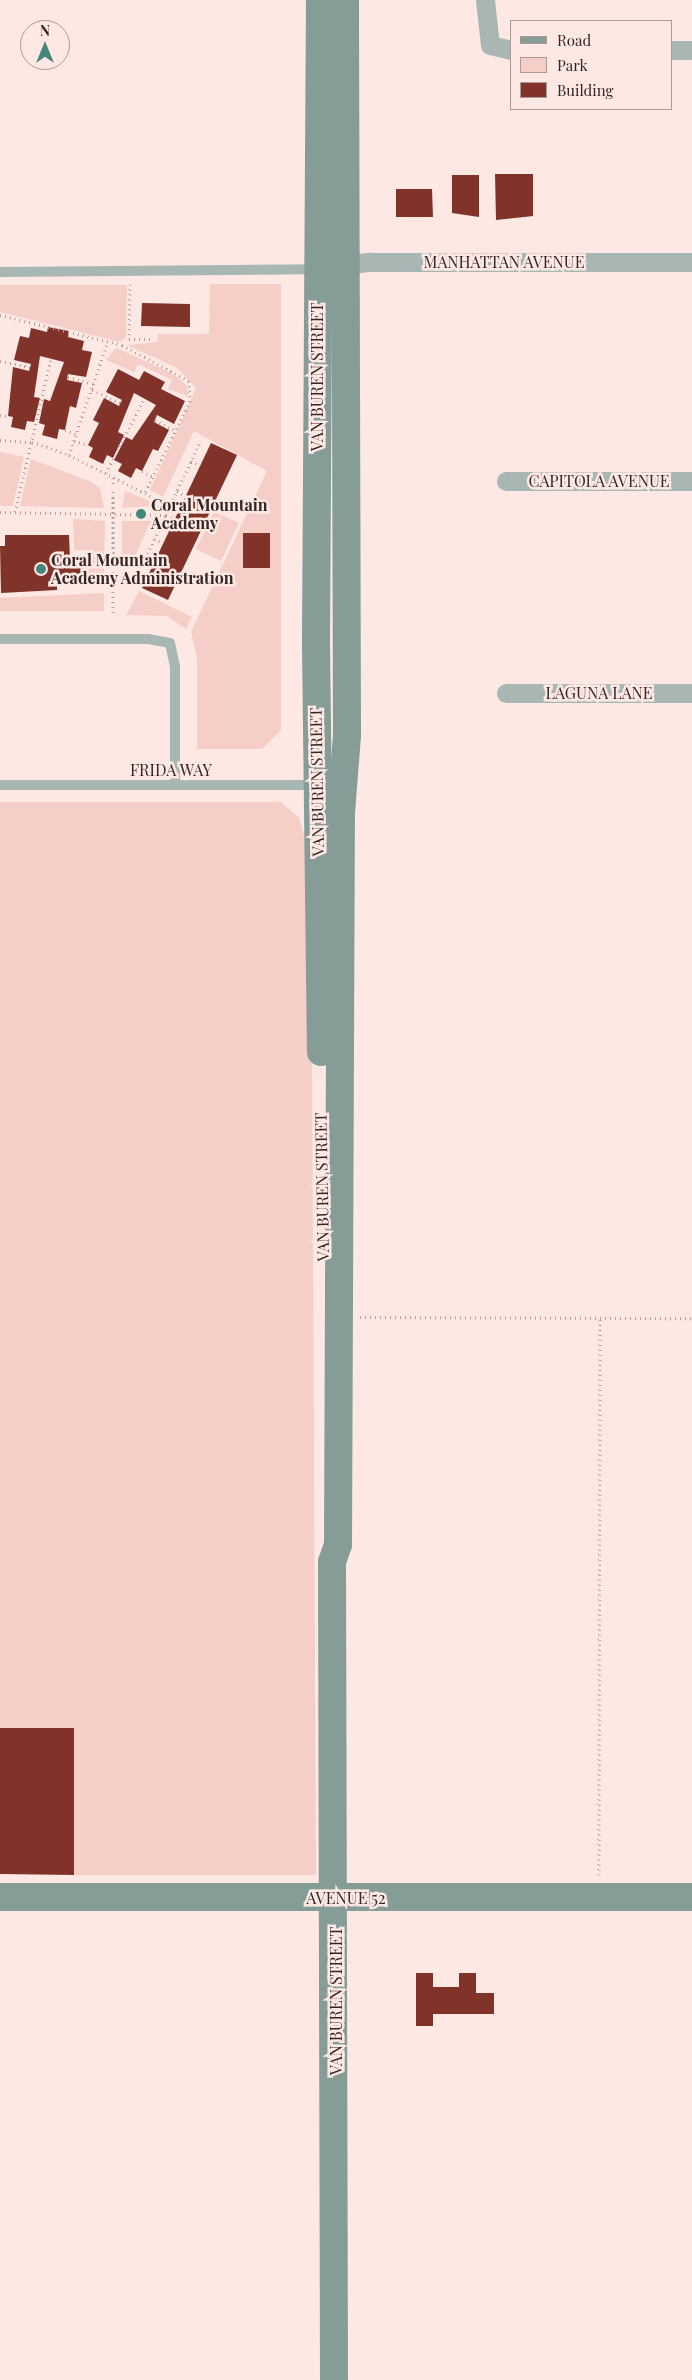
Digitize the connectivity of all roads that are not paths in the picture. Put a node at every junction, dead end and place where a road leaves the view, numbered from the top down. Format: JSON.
{"nodes":[{"id":1,"x":320,"y":0,"type":"edge"},
{"id":2,"x":345,"y":0,"type":"edge"},
{"id":3,"x":485,"y":0,"type":"edge"},
{"id":4,"x":510,"y":50,"type":"edge"},
{"id":5,"x":672,"y":50,"type":"edge"},
{"id":6,"x":692,"y":50,"type":"edge"},
{"id":7,"x":692,"y":262,"type":"edge"},
{"id":8,"x":346,"y":265,"type":"junction"},
{"id":9,"x":317,"y":269,"type":"junction"},
{"id":10,"x":0,"y":272,"type":"edge"},
{"id":11,"x":506,"y":481,"type":"dead end"},
{"id":12,"x":692,"y":481,"type":"edge"},
{"id":13,"x":0,"y":639,"type":"edge"},
{"id":14,"x":506,"y":693,"type":"dead end"},
{"id":15,"x":692,"y":693,"type":"edge"},
{"id":16,"x":0,"y":785,"type":"edge"},
{"id":17,"x":175,"y":785,"type":"junction"},
{"id":18,"x":321,"y":785,"type":"junction"},
{"id":19,"x":332,"y":1562,"type":"junction"},
{"id":20,"x":0,"y":1897,"type":"edge"},
{"id":21,"x":692,"y":1897,"type":"edge"},
{"id":22,"x":336,"y":1898,"type":"junction"},
{"id":23,"x":334,"y":2380,"type":"edge"}],
"edges":[{"from":1,"to":9,"type":"street","name":"VAN BUREN STREET"},
{"from":2,"to":8,"type":"street","name":"VAN BUREN STREET"},
{"from":3,"to":4,"type":"street"},
{"from":5,"to":6,"type":"street"},
{"from":7,"to":8,"type":"street","name":"MANHATTAN AVENUE"},
{"from":8,"to":9,"type":"street","name":"MANHATTAN AVENUE"},
{"from":8,"to":18,"type":"street","name":"VAN BUREN STREET"},
{"from":9,"to":10,"type":"lane"},
{"from":9,"to":18,"type":"street","name":"VAN BUREN STREET"},
{"from":11,"to":12,"type":"street","name":"CAPITOLA AVENUE"},
{"from":13,"to":17,"type":"lane"},
{"from":14,"to":15,"type":"street","name":"LAGUNA LANE"},
{"from":16,"to":17,"type":"lane","name":"FRIDA WAY"},
{"from":17,"to":18,"type":"lane","name":"FRIDA WAY"},
{"from":18,"to":19,"type":"street","name":"VAN BUREN STREET"},
{"from":18,"to":19,"type":"street","name":"VAN BUREN STREET"},
{"from":19,"to":22,"type":"street","name":"VAN BUREN STREET"},
{"from":20,"to":22,"type":"street","name":"AVENUE 52"},
{"from":21,"to":22,"type":"street","name":"AVENUE 52"},
{"from":22,"to":23,"type":"street","name":"VAN BUREN STREET"}]}
